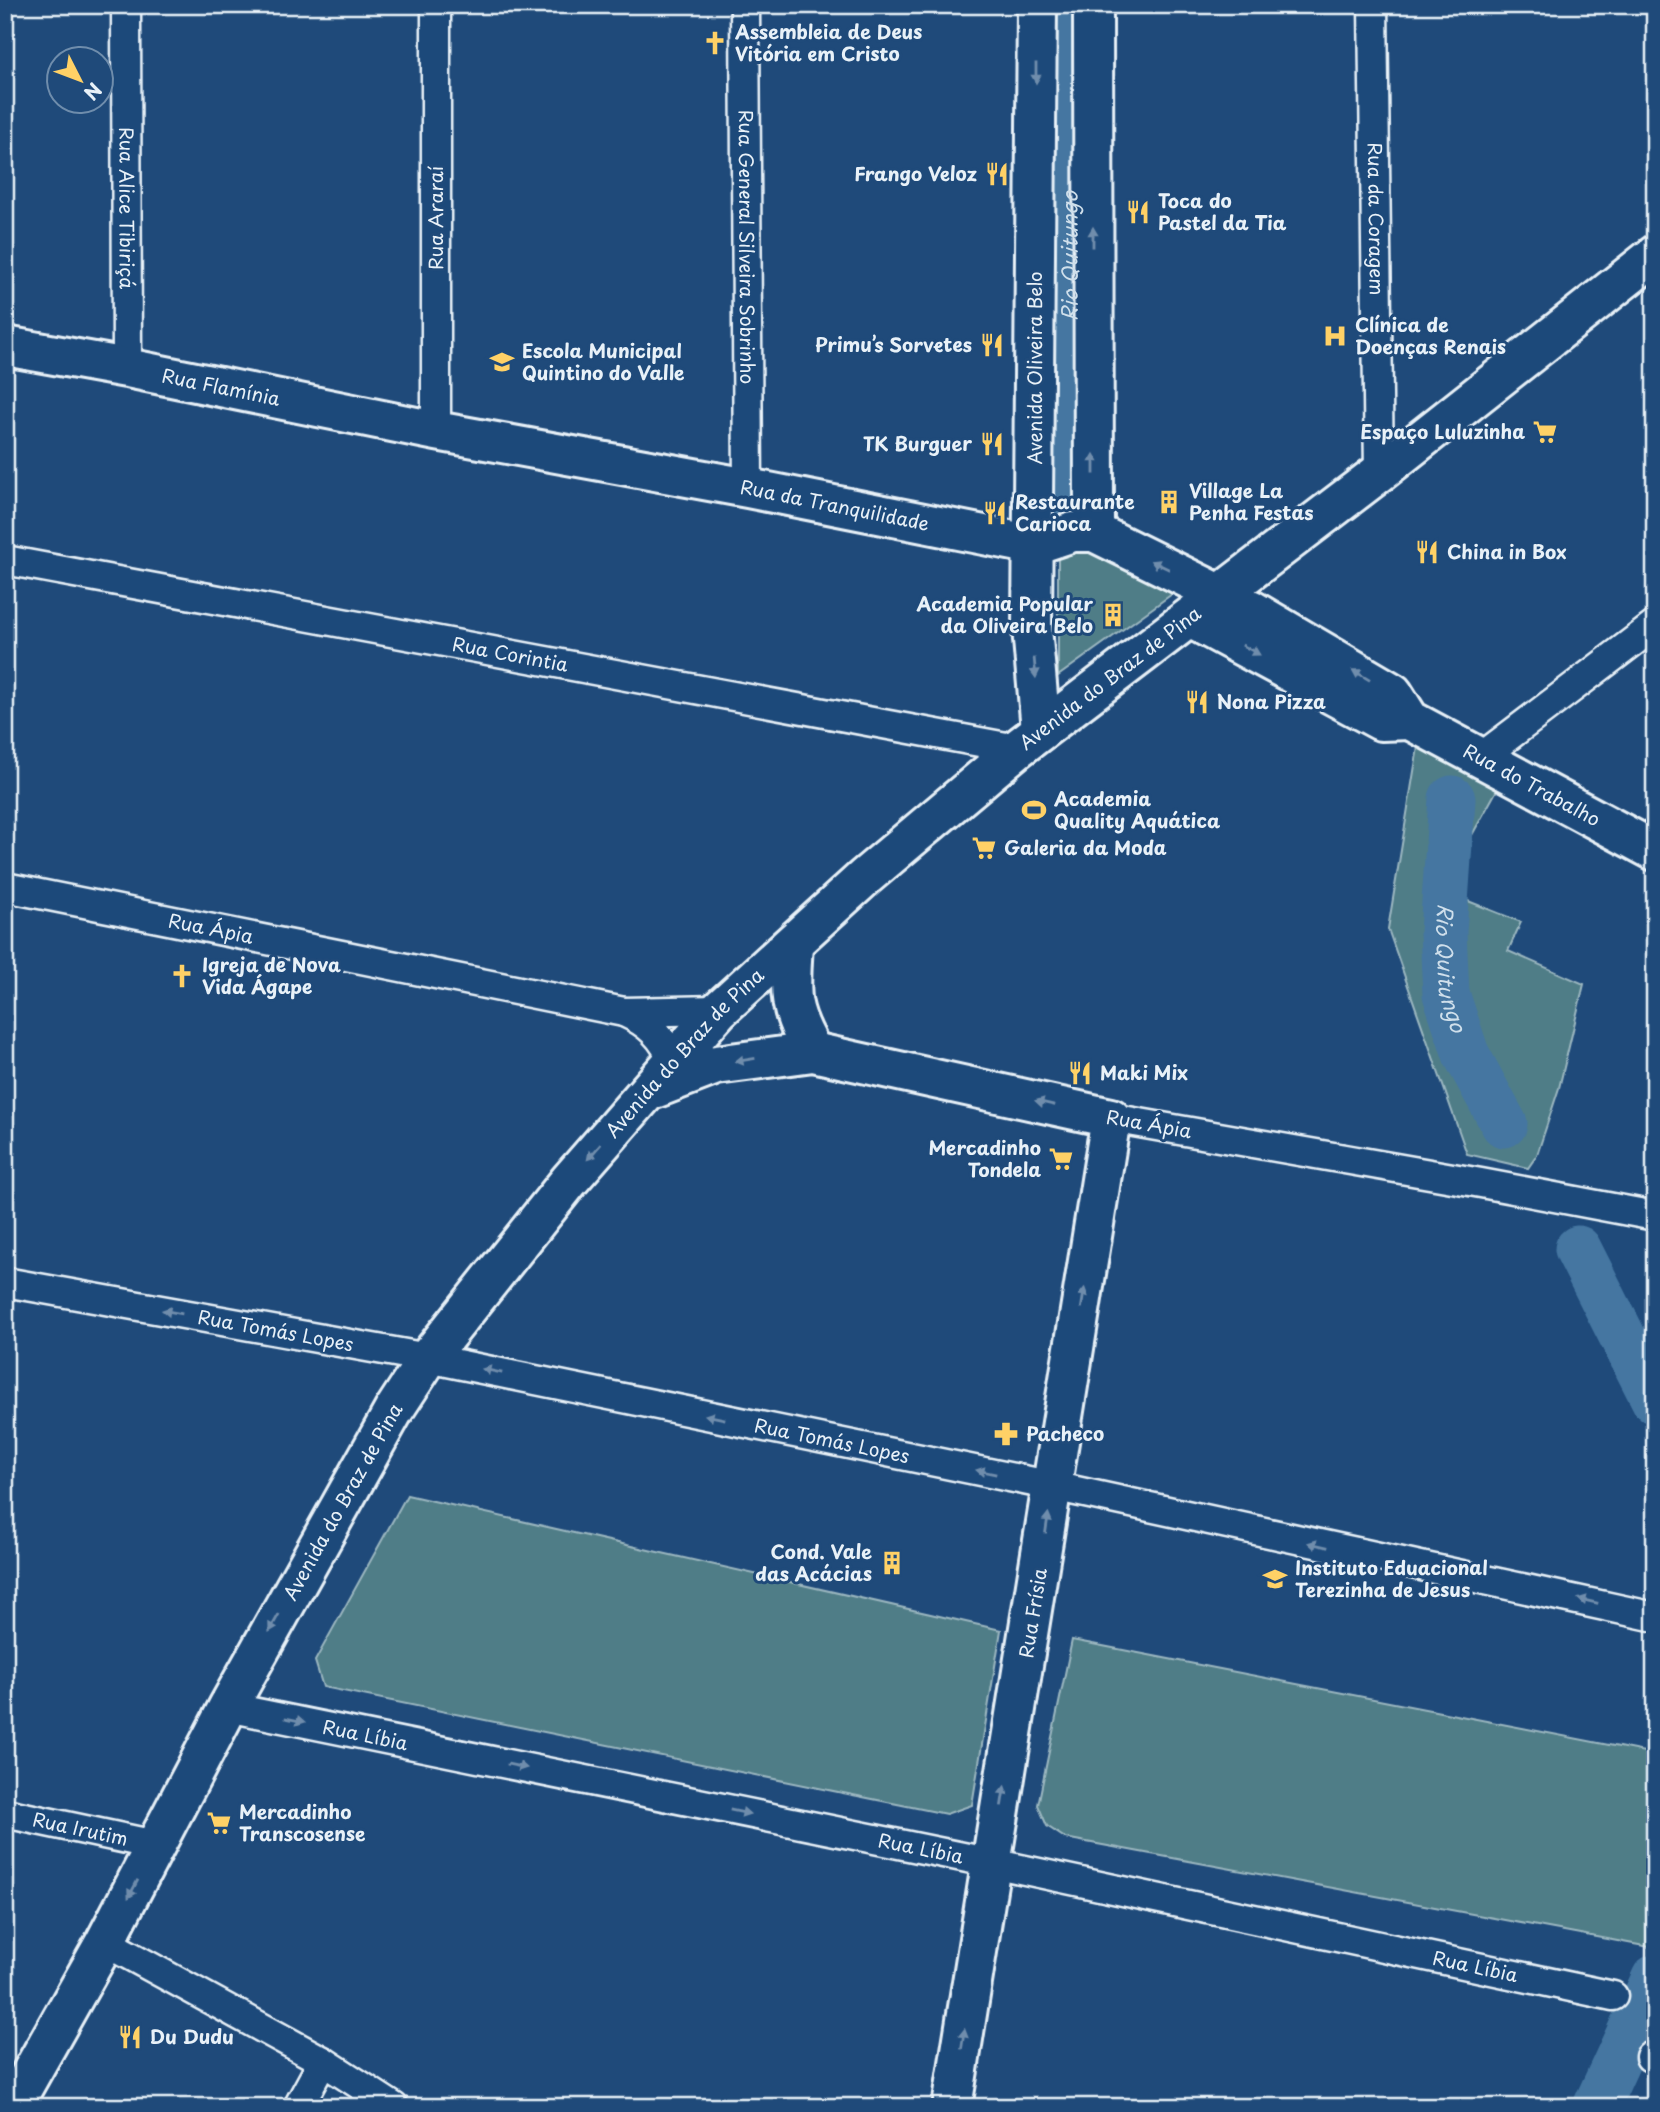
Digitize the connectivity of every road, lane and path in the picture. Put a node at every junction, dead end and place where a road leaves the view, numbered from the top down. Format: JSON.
{"nodes":[{"id":1,"x":126,"y":5,"type":"edge"},
{"id":2,"x":436,"y":5,"type":"edge"},
{"id":3,"x":745,"y":5,"type":"edge"},
{"id":4,"x":1037,"y":5,"type":"edge"},
{"id":5,"x":1093,"y":5,"type":"edge"},
{"id":6,"x":1373,"y":5,"type":"edge"},
{"id":7,"x":1655,"y":255,"type":"edge"},
{"id":8,"x":5,"y":346,"type":"edge"},
{"id":9,"x":127,"y":368,"type":"junction"},
{"id":10,"x":436,"y":431,"type":"junction"},
{"id":11,"x":1379,"y":472,"type":"junction"},
{"id":12,"x":748,"y":488,"type":"junction"},
{"id":13,"x":1094,"y":533,"type":"junction"},
{"id":14,"x":1034,"y":545,"type":"junction"},
{"id":15,"x":5,"y":560,"type":"edge"},
{"id":16,"x":1221,"y":594,"type":"junction"},
{"id":17,"x":1190,"y":618,"type":"junction"},
{"id":18,"x":1655,"y":625,"type":"edge"},
{"id":19,"x":1410,"y":720,"type":"junction"},
{"id":20,"x":1029,"y":739,"type":"junction"},
{"id":21,"x":1480,"y":758,"type":"junction"},
{"id":22,"x":1655,"y":851,"type":"edge"},
{"id":23,"x":5,"y":887,"type":"edge"},
{"id":24,"x":793,"y":944,"type":"junction"},
{"id":25,"x":719,"y":1010,"type":"junction"},
{"id":26,"x":624,"y":1012,"type":"junction"},
{"id":27,"x":813,"y":1052,"type":"junction"},
{"id":28,"x":673,"y":1062,"type":"junction"},
{"id":29,"x":648,"y":1091,"type":"junction"},
{"id":30,"x":1111,"y":1118,"type":"junction"},
{"id":31,"x":1655,"y":1216,"type":"edge"},
{"id":32,"x":5,"y":1282,"type":"edge"},
{"id":33,"x":428,"y":1358,"type":"junction"},
{"id":34,"x":1053,"y":1486,"type":"junction"},
{"id":35,"x":1655,"y":1617,"type":"edge"},
{"id":36,"x":228,"y":1707,"type":"junction"},
{"id":37,"x":5,"y":1813,"type":"edge"},
{"id":38,"x":155,"y":1845,"type":"junction"},
{"id":39,"x":992,"y":1863,"type":"junction"},
{"id":40,"x":105,"y":1942,"type":"junction"},
{"id":41,"x":1613,"y":1996,"type":"dead end"},
{"id":42,"x":323,"y":2061,"type":"junction"},
{"id":43,"x":12,"y":2107,"type":"edge"},
{"id":44,"x":298,"y":2107,"type":"edge"},
{"id":45,"x":394,"y":2107,"type":"edge"},
{"id":46,"x":952,"y":2107,"type":"edge"}],
"edges":[{"from":1,"to":9,"type":"street","name":"Rua Alice Tibiriçá"},
{"from":2,"to":10,"type":"street","name":"Rua Araraí"},
{"from":3,"to":12,"type":"street","name":"Rua General Silveira Sobrinho"},
{"from":4,"to":14,"type":"main road","name":"Avenida Oliveira Belo","one_way":true},
{"from":13,"to":5,"type":"main road","one_way":true},
{"from":6,"to":11,"type":"street","name":"Rua da Coragem"},
{"from":7,"to":11,"type":"main road","name":"Avenida do Braz de Pina"},
{"from":8,"to":9,"type":"main road","name":"Rua Flamínia"},
{"from":9,"to":10,"type":"main road","name":"Rua Flamínia"},
{"from":10,"to":12,"type":"main road","name":"Rua da Tranquilidade"},
{"from":11,"to":16,"type":"main road","name":"Avenida do Braz de Pina"},
{"from":12,"to":14,"type":"main road","name":"Rua da Tranquilidade"},
{"from":13,"to":14,"type":"main road","name":"Rua da Tranquilidade"},
{"from":16,"to":13,"type":"main road","one_way":true},
{"from":14,"to":20,"type":"main road","name":"Avenida Oliveira Belo","one_way":true},
{"from":15,"to":20,"type":"street","name":"Rua Corintia"},
{"from":16,"to":17,"type":"main road","name":"Avenida do Braz de Pina"},
{"from":19,"to":16,"type":"main road","name":"Rua do Trabalho","one_way":true},
{"from":17,"to":19,"type":"main road","name":"Rua do Trabalho","one_way":true},
{"from":17,"to":20,"type":"main road","name":"Avenida do Braz de Pina"},
{"from":18,"to":21,"type":"street"},
{"from":19,"to":21,"type":"main road","name":"Rua do Trabalho"},
{"from":20,"to":24,"type":"main road","name":"Avenida do Braz de Pina"},
{"from":21,"to":22,"type":"main road","name":"Rua do Trabalho"},
{"from":23,"to":26,"type":"street","name":"Rua Ápia"},
{"from":24,"to":25,"type":"main road","name":"Avenida do Braz de Pina"},
{"from":24,"to":27,"type":"main road"},
{"from":25,"to":26,"type":"street","name":"Rua Ápia"},
{"from":25,"to":28,"type":"main road","name":"Avenida do Braz de Pina"},
{"from":26,"to":28,"type":"street","name":"Rua Ápia"},
{"from":27,"to":29,"type":"main road","name":"Rua Ápia","one_way":true},
{"from":30,"to":27,"type":"main road","name":"Rua Ápia","one_way":true},
{"from":28,"to":29,"type":"main road","name":"Avenida do Braz de Pina"},
{"from":29,"to":33,"type":"main road","name":"Avenida do Braz de Pina","one_way":true},
{"from":30,"to":31,"type":"street","name":"Rua Ápia"},
{"from":34,"to":30,"type":"main road","name":"Rua Frísia","one_way":true},
{"from":33,"to":32,"type":"street","name":"Rua Tomás Lopes","one_way":true},
{"from":34,"to":33,"type":"street","name":"Rua Tomás Lopes","one_way":true},
{"from":33,"to":36,"type":"main road","name":"Avenida do Braz de Pina","one_way":true},
{"from":35,"to":34,"type":"street","name":"Rua Tomás Lopes","one_way":true},
{"from":39,"to":34,"type":"main road","name":"Rua Frísia","one_way":true},
{"from":36,"to":38,"type":"main road","name":"Avenida do Braz de Pina"},
{"from":36,"to":39,"type":"street","name":"Rua Líbia","one_way":true},
{"from":37,"to":38,"type":"street","name":"Rua Irutim"},
{"from":38,"to":40,"type":"main road","name":"Avenida do Braz de Pina","one_way":true},
{"from":39,"to":41,"type":"street","name":"Rua Líbia"},
{"from":46,"to":39,"type":"main road","name":"Rua Frísia","one_way":true},
{"from":40,"to":42,"type":"street"},
{"from":40,"to":43,"type":"main road","name":"Avenida do Braz de Pina"},
{"from":42,"to":44,"type":"street"},
{"from":42,"to":45,"type":"street"}]}
